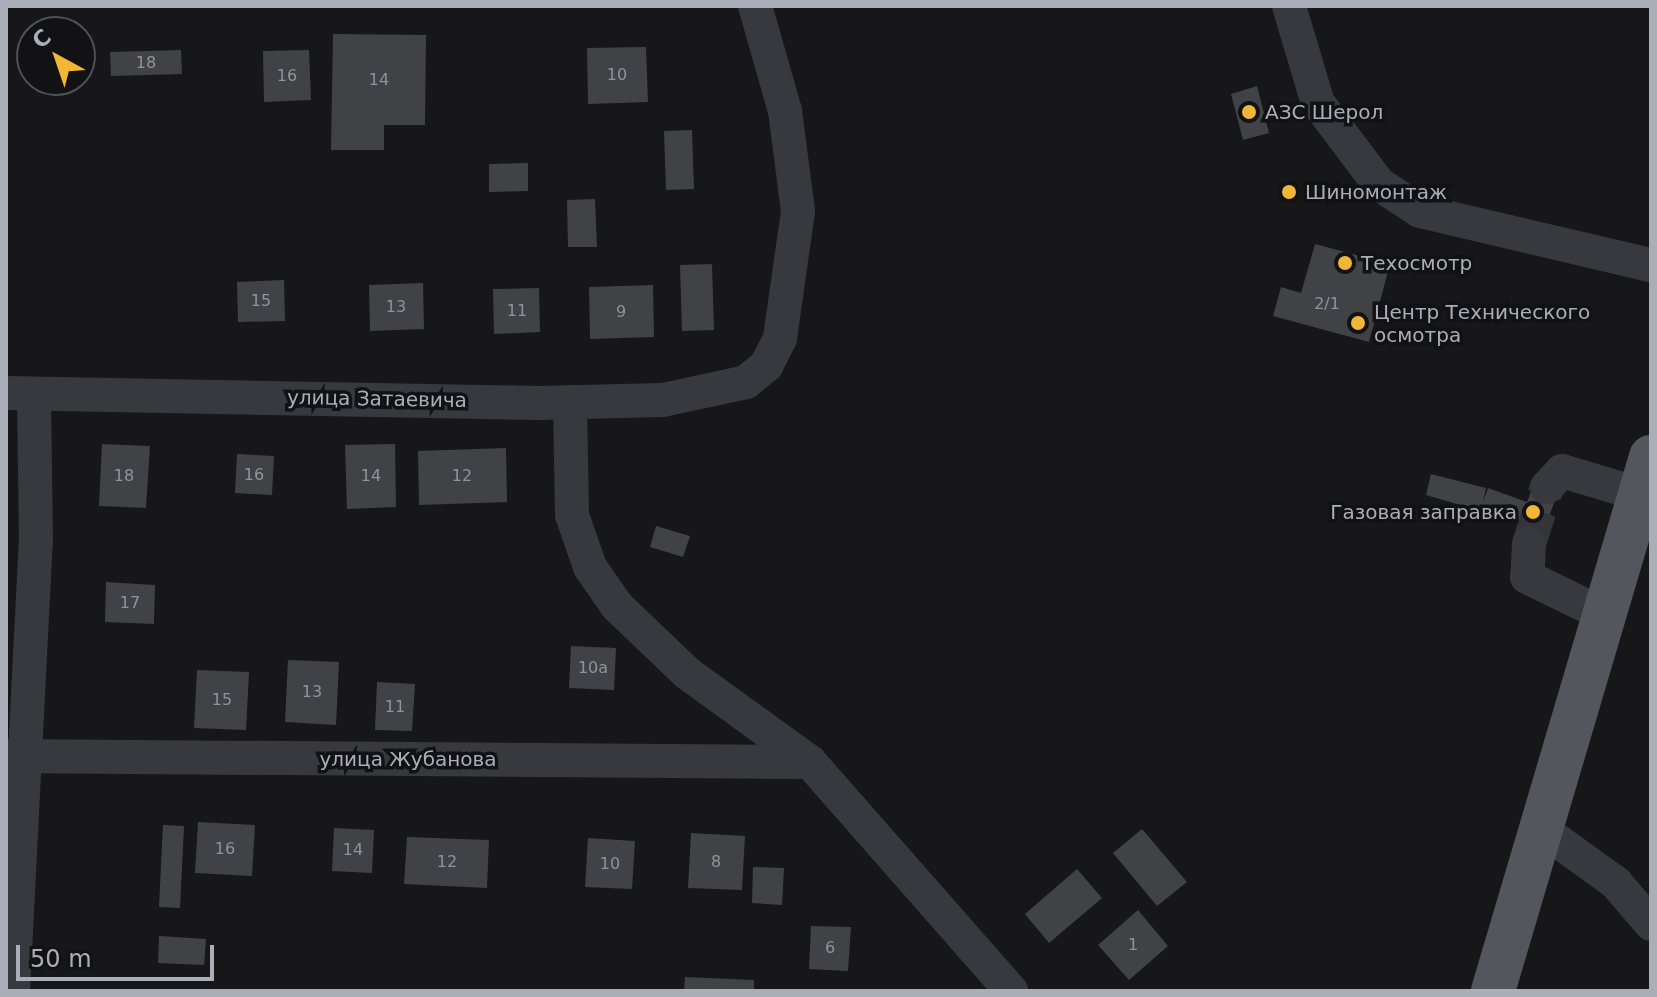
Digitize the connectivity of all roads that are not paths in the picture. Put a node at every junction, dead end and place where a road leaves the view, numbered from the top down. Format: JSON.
{"nodes":[{"id":1,"x":755,"y":6,"type":"edge"},
{"id":2,"x":1289,"y":6,"type":"edge"},
{"id":3,"x":1651,"y":265,"type":"edge"},
{"id":4,"x":20,"y":394,"type":"edge"},
{"id":5,"x":570,"y":402,"type":"junction"},
{"id":6,"x":1645,"y":476,"type":"edge"},
{"id":7,"x":1547,"y":487,"type":"dead end"},
{"id":8,"x":1529,"y":544,"type":"tunnel mouth"},
{"id":9,"x":1603,"y":614,"type":"junction"},
{"id":10,"x":15,"y":756,"type":"edge"},
{"id":11,"x":810,"y":762,"type":"junction"},
{"id":12,"x":1544,"y":831,"type":"junction"},
{"id":13,"x":1651,"y":924,"type":"edge"},
{"id":14,"x":13,"y":991,"type":"edge"},
{"id":15,"x":1011,"y":991,"type":"edge"},
{"id":16,"x":1493,"y":991,"type":"edge"}],
"edges":[{"from":1,"to":5,"type":"street","name":"улица Затаевича"},
{"from":2,"to":3,"type":"street"},
{"from":4,"to":5,"type":"street","name":"улица Затаевича"},
{"from":4,"to":10,"type":"street"},
{"from":5,"to":11,"type":"street"},
{"from":6,"to":7,"type":"street"},
{"from":6,"to":9,"type":"main road"},
{"from":8,"to":9,"type":"street"},
{"from":9,"to":12,"type":"main road"},
{"from":10,"to":11,"type":"street","name":"улица Жубанова"},
{"from":10,"to":14,"type":"street"},
{"from":11,"to":15,"type":"street"},
{"from":12,"to":13,"type":"street"},
{"from":12,"to":16,"type":"main road"}]}
